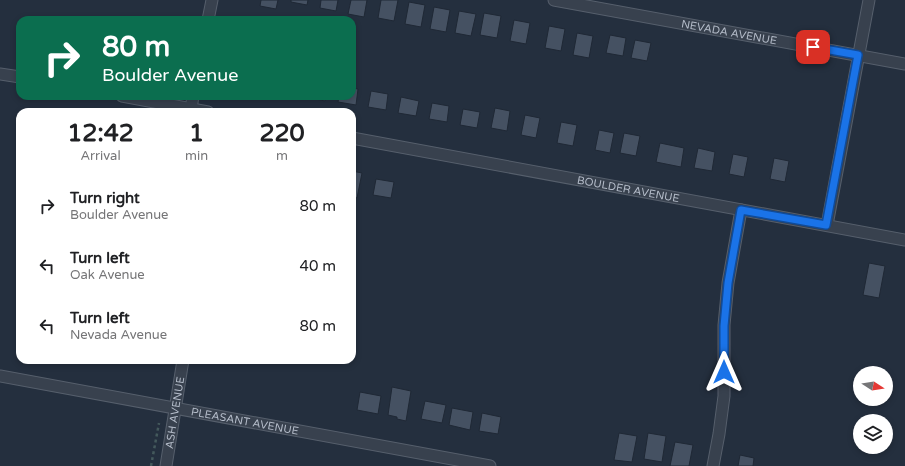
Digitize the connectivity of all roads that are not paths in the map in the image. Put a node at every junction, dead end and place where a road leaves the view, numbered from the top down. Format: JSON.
{"nodes":[{"id":1,"x":212,"y":0,"type":"edge"},
{"id":2,"x":554,"y":0,"type":"edge"},
{"id":3,"x":869,"y":0,"type":"edge"},
{"id":4,"x":209,"y":16,"type":"edge"},
{"id":5,"x":858,"y":55,"type":"junction"},
{"id":6,"x":905,"y":64,"type":"edge"},
{"id":7,"x":0,"y":74,"type":"edge"},
{"id":8,"x":16,"y":76,"type":"edge"},
{"id":9,"x":143,"y":100,"type":"edge"},
{"id":10,"x":186,"y":108,"type":"edge"},
{"id":11,"x":356,"y":139,"type":"edge"},
{"id":12,"x":741,"y":210,"type":"junction"},
{"id":13,"x":826,"y":225,"type":"junction"},
{"id":14,"x":905,"y":240,"type":"edge"},
{"id":15,"x":182,"y":364,"type":"edge"},
{"id":16,"x":0,"y":376,"type":"edge"},
{"id":17,"x":176,"y":408,"type":"junction"},
{"id":18,"x":166,"y":466,"type":"edge"},
{"id":19,"x":490,"y":466,"type":"edge"},
{"id":20,"x":713,"y":466,"type":"edge"}],
"edges":[{"from":1,"to":4,"type":"street"},
{"from":2,"to":5,"type":"street","name":"NEVADA AVENUE"},
{"from":3,"to":5,"type":"street"},
{"from":5,"to":6,"type":"street","name":"NEVADA AVENUE"},
{"from":5,"to":13,"type":"street"},
{"from":7,"to":8,"type":"street"},
{"from":9,"to":10,"type":"street"},
{"from":11,"to":12,"type":"street","name":"BOULDER AVENUE"},
{"from":12,"to":13,"type":"street","name":"BOULDER AVENUE"},
{"from":12,"to":20,"type":"street"},
{"from":13,"to":14,"type":"street","name":"BOULDER AVENUE"},
{"from":15,"to":17,"type":"street","name":"ASH AVENUE"},
{"from":16,"to":17,"type":"street","name":"PLEASANT AVENUE"},
{"from":17,"to":18,"type":"street","name":"ASH AVENUE"},
{"from":17,"to":19,"type":"street","name":"PLEASANT AVENUE"}]}
